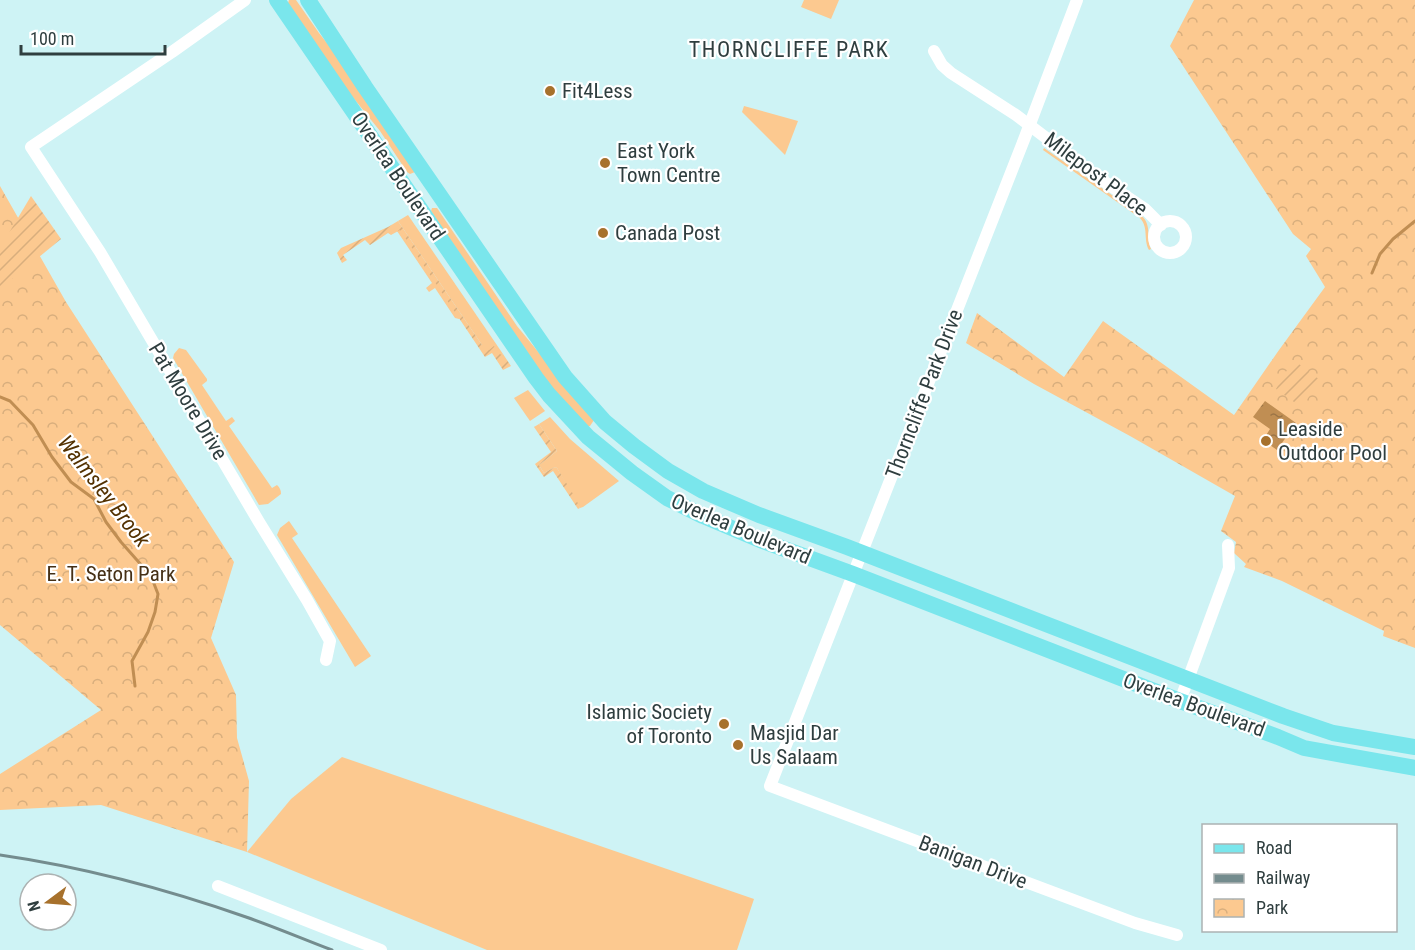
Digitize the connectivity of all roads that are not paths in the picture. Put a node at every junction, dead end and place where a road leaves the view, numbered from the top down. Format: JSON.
{"nodes":[{"id":1,"x":245,"y":0,"type":"edge"},
{"id":2,"x":277,"y":0,"type":"edge"},
{"id":3,"x":308,"y":0,"type":"edge"},
{"id":4,"x":1077,"y":0,"type":"edge"},
{"id":5,"x":934,"y":51,"type":"dead end"},
{"id":6,"x":1030,"y":126,"type":"junction"},
{"id":7,"x":1161,"y":225,"type":"dead end"},
{"id":8,"x":1228,"y":545,"type":"dead end"},
{"id":9,"x":862,"y":554,"type":"junction"},
{"id":10,"x":853,"y":574,"type":"junction"},
{"id":11,"x":326,"y":660,"type":"dead end"},
{"id":12,"x":1189,"y":680,"type":"junction"},
{"id":13,"x":1180,"y":701,"type":"junction"},
{"id":14,"x":1415,"y":747,"type":"edge"},
{"id":15,"x":1415,"y":768,"type":"edge"},
{"id":16,"x":770,"y":786,"type":"joint"},
{"id":17,"x":218,"y":886,"type":"dead end"},
{"id":18,"x":1177,"y":935,"type":"dead end"},
{"id":19,"x":381,"y":950,"type":"edge"}],
"edges":[{"from":1,"to":11,"type":"street","name":"Pat Moore Drive"},
{"from":2,"to":10,"type":"main road","name":"Overlea Boulevard"},
{"from":3,"to":9,"type":"main road","name":"Overlea Boulevard"},
{"from":4,"to":6,"type":"street","name":"Thorncliffe Park Drive"},
{"from":5,"to":6,"type":"street","name":"Milepost Place"},
{"from":6,"to":7,"type":"street","name":"Milepost Place"},
{"from":6,"to":9,"type":"street","name":"Thorncliffe Park Drive"},
{"from":8,"to":12,"type":"street"},
{"from":9,"to":10,"type":"street","name":"Thorncliffe Park Drive"},
{"from":9,"to":12,"type":"main road","name":"Overlea Boulevard"},
{"from":10,"to":13,"type":"main road","name":"Overlea Boulevard"},
{"from":10,"to":16,"type":"street","name":"Thorncliffe Park Drive"},
{"from":12,"to":13,"type":"street"},
{"from":12,"to":14,"type":"main road","name":"Overlea Boulevard"},
{"from":13,"to":15,"type":"main road","name":"Overlea Boulevard"},
{"from":16,"to":18,"type":"street","name":"Banigan Drive"},
{"from":17,"to":19,"type":"street"}]}
